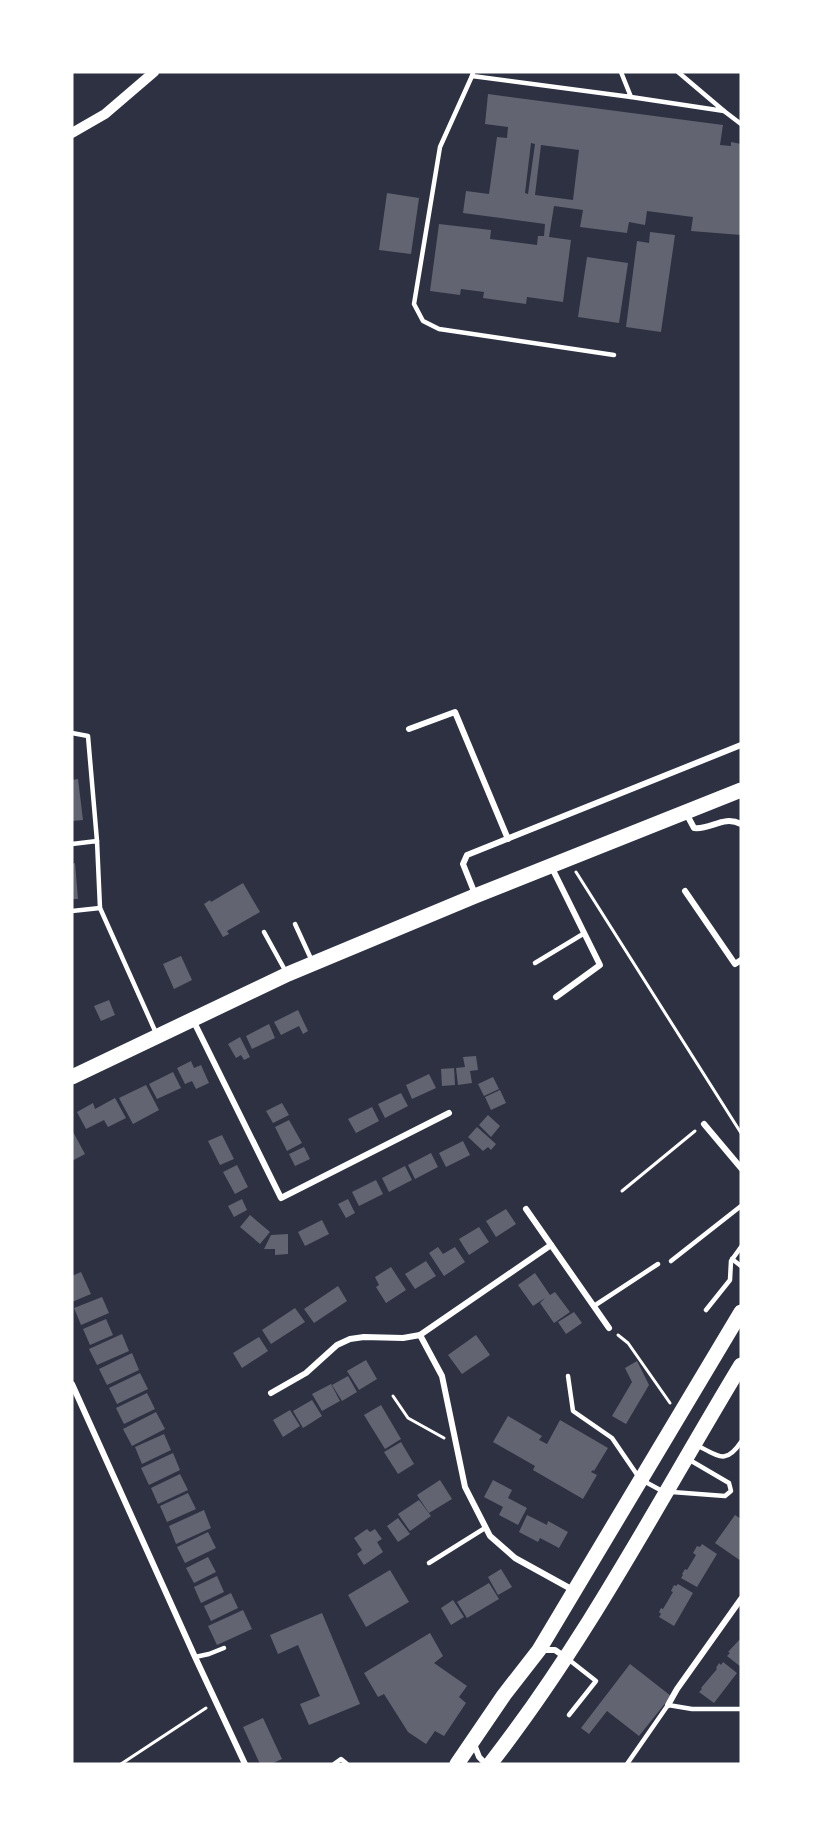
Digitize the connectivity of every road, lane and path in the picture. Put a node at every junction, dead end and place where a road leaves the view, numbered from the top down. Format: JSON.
{"nodes":[{"id":1,"x":154,"y":72,"type":"edge"},
{"id":2,"x":621,"y":72,"type":"edge"},
{"id":3,"x":678,"y":72,"type":"edge"},
{"id":4,"x":473,"y":74,"type":"edge"},
{"id":5,"x":632,"y":97,"type":"junction"},
{"id":6,"x":724,"y":111,"type":"junction"},
{"id":7,"x":741,"y":124,"type":"edge"},
{"id":8,"x":72,"y":133,"type":"edge"},
{"id":9,"x":614,"y":356,"type":"dead end"},
{"id":10,"x":409,"y":729,"type":"dead end"},
{"id":11,"x":72,"y":733,"type":"edge"},
{"id":12,"x":741,"y":745,"type":"edge"},
{"id":13,"x":741,"y":790,"type":"edge"},
{"id":14,"x":686,"y":813,"type":"junction"},
{"id":15,"x":741,"y":824,"type":"edge"},
{"id":16,"x":508,"y":838,"type":"junction"},
{"id":17,"x":97,"y":841,"type":"junction"},
{"id":18,"x":72,"y":844,"type":"edge"},
{"id":19,"x":569,"y":860,"type":"junction"},
{"id":20,"x":552,"y":867,"type":"junction"},
{"id":21,"x":685,"y":891,"type":"dead end"},
{"id":22,"x":475,"y":896,"type":"junction"},
{"id":23,"x":100,"y":908,"type":"junction"},
{"id":24,"x":72,"y":911,"type":"edge"},
{"id":25,"x":295,"y":924,"type":"dead end"},
{"id":26,"x":264,"y":932,"type":"dead end"},
{"id":27,"x":583,"y":934,"type":"junction"},
{"id":28,"x":741,"y":960,"type":"edge"},
{"id":29,"x":535,"y":963,"type":"dead end"},
{"id":30,"x":314,"y":964,"type":"junction"},
{"id":31,"x":288,"y":974,"type":"junction"},
{"id":32,"x":555,"y":997,"type":"dead end"},
{"id":33,"x":192,"y":1019,"type":"junction"},
{"id":34,"x":157,"y":1036,"type":"junction"},
{"id":35,"x":72,"y":1077,"type":"edge"},
{"id":36,"x":449,"y":1113,"type":"dead end"},
{"id":37,"x":704,"y":1124,"type":"joint"},
{"id":38,"x":741,"y":1133,"type":"edge"},
{"id":39,"x":741,"y":1168,"type":"edge"},
{"id":40,"x":622,"y":1191,"type":"dead end"},
{"id":41,"x":741,"y":1206,"type":"edge"},
{"id":42,"x":526,"y":1209,"type":"dead end"},
{"id":43,"x":551,"y":1245,"type":"junction"},
{"id":44,"x":741,"y":1247,"type":"edge"},
{"id":45,"x":732,"y":1259,"type":"junction"},
{"id":46,"x":671,"y":1262,"type":"dead end"},
{"id":47,"x":658,"y":1264,"type":"dead end"},
{"id":48,"x":741,"y":1266,"type":"edge"},
{"id":49,"x":594,"y":1306,"type":"junction"},
{"id":50,"x":706,"y":1310,"type":"dead end"},
{"id":51,"x":741,"y":1312,"type":"edge"},
{"id":52,"x":609,"y":1328,"type":"joint"},
{"id":53,"x":420,"y":1335,"type":"junction"},
{"id":54,"x":740,"y":1368,"type":"edge"},
{"id":55,"x":568,"y":1377,"type":"dead end"},
{"id":56,"x":72,"y":1384,"type":"edge"},
{"id":57,"x":271,"y":1393,"type":"dead end"},
{"id":58,"x":393,"y":1396,"type":"dead end"},
{"id":59,"x":678,"y":1414,"type":"junction"},
{"id":60,"x":741,"y":1442,"type":"edge"},
{"id":61,"x":456,"y":1444,"type":"junction"},
{"id":62,"x":690,"y":1451,"type":"junction"},
{"id":63,"x":640,"y":1479,"type":"junction"},
{"id":64,"x":664,"y":1492,"type":"junction"},
{"id":65,"x":485,"y":1528,"type":"junction"},
{"id":66,"x":429,"y":1563,"type":"dead end"},
{"id":67,"x":574,"y":1590,"type":"junction"},
{"id":68,"x":741,"y":1599,"type":"edge"},
{"id":69,"x":224,"y":1648,"type":"dead end"},
{"id":70,"x":538,"y":1650,"type":"junction"},
{"id":71,"x":195,"y":1657,"type":"junction"},
{"id":72,"x":566,"y":1658,"type":"junction"},
{"id":73,"x":216,"y":1702,"type":"junction"},
{"id":74,"x":668,"y":1705,"type":"junction"},
{"id":75,"x":741,"y":1709,"type":"edge"},
{"id":76,"x":569,"y":1715,"type":"dead end"},
{"id":77,"x":473,"y":1742,"type":"junction"},
{"id":78,"x":121,"y":1764,"type":"edge"},
{"id":79,"x":245,"y":1764,"type":"edge"},
{"id":80,"x":334,"y":1764,"type":"edge"},
{"id":81,"x":347,"y":1764,"type":"edge"},
{"id":82,"x":457,"y":1764,"type":"edge"},
{"id":83,"x":488,"y":1764,"type":"edge"},
{"id":84,"x":627,"y":1764,"type":"edge"}],
"edges":[{"from":1,"to":8,"type":"street"},
{"from":2,"to":5,"type":"lane"},
{"from":3,"to":6,"type":"lane"},
{"from":4,"to":5,"type":"lane"},
{"from":4,"to":9,"type":"lane"},
{"from":5,"to":6,"type":"lane"},
{"from":6,"to":7,"type":"lane"},
{"from":10,"to":16,"type":"street"},
{"from":11,"to":17,"type":"lane"},
{"from":12,"to":16,"type":"street"},
{"from":13,"to":14,"type":"main road"},
{"from":14,"to":15,"type":"street"},
{"from":14,"to":19,"type":"main road"},
{"from":16,"to":22,"type":"street"},
{"from":17,"to":18,"type":"lane"},
{"from":17,"to":23,"type":"lane"},
{"from":19,"to":20,"type":"main road"},
{"from":19,"to":38,"type":"path"},
{"from":20,"to":22,"type":"main road"},
{"from":20,"to":27,"type":"street"},
{"from":21,"to":28,"type":"street"},
{"from":22,"to":30,"type":"main road"},
{"from":23,"to":24,"type":"lane"},
{"from":23,"to":34,"type":"lane"},
{"from":25,"to":30,"type":"lane"},
{"from":26,"to":31,"type":"lane"},
{"from":27,"to":29,"type":"lane"},
{"from":27,"to":32,"type":"street"},
{"from":30,"to":31,"type":"main road"},
{"from":31,"to":33,"type":"main road"},
{"from":33,"to":34,"type":"main road"},
{"from":33,"to":36,"type":"street"},
{"from":34,"to":35,"type":"main road"},
{"from":37,"to":39,"type":"street"},
{"from":37,"to":40,"type":"path"},
{"from":41,"to":46,"type":"lane"},
{"from":42,"to":43,"type":"street"},
{"from":43,"to":49,"type":"street"},
{"from":43,"to":53,"type":"street"},
{"from":44,"to":45,"type":"lane"},
{"from":45,"to":48,"type":"lane"},
{"from":45,"to":50,"type":"lane"},
{"from":47,"to":49,"type":"lane"},
{"from":49,"to":52,"type":"street"},
{"from":51,"to":59,"type":"main road"},
{"from":52,"to":59,"type":"path"},
{"from":53,"to":57,"type":"street"},
{"from":53,"to":61,"type":"street"},
{"from":54,"to":62,"type":"main road"},
{"from":55,"to":63,"type":"lane"},
{"from":56,"to":71,"type":"street"},
{"from":58,"to":61,"type":"path"},
{"from":59,"to":63,"type":"main road"},
{"from":60,"to":62,"type":"lane"},
{"from":61,"to":65,"type":"street"},
{"from":62,"to":64,"type":"main road"},
{"from":62,"to":64,"type":"lane"},
{"from":63,"to":64,"type":"lane"},
{"from":63,"to":67,"type":"main road"},
{"from":64,"to":72,"type":"main road"},
{"from":65,"to":66,"type":"lane"},
{"from":65,"to":67,"type":"street"},
{"from":67,"to":70,"type":"main road"},
{"from":68,"to":74,"type":"street"},
{"from":69,"to":71,"type":"lane"},
{"from":70,"to":72,"type":"street"},
{"from":70,"to":77,"type":"main road"},
{"from":71,"to":73,"type":"street"},
{"from":72,"to":76,"type":"lane"},
{"from":72,"to":83,"type":"main road"},
{"from":73,"to":78,"type":"path"},
{"from":73,"to":79,"type":"street"},
{"from":74,"to":75,"type":"lane"},
{"from":74,"to":84,"type":"lane"},
{"from":77,"to":82,"type":"main road"},
{"from":77,"to":83,"type":"street"},
{"from":80,"to":81,"type":"lane"}]}
